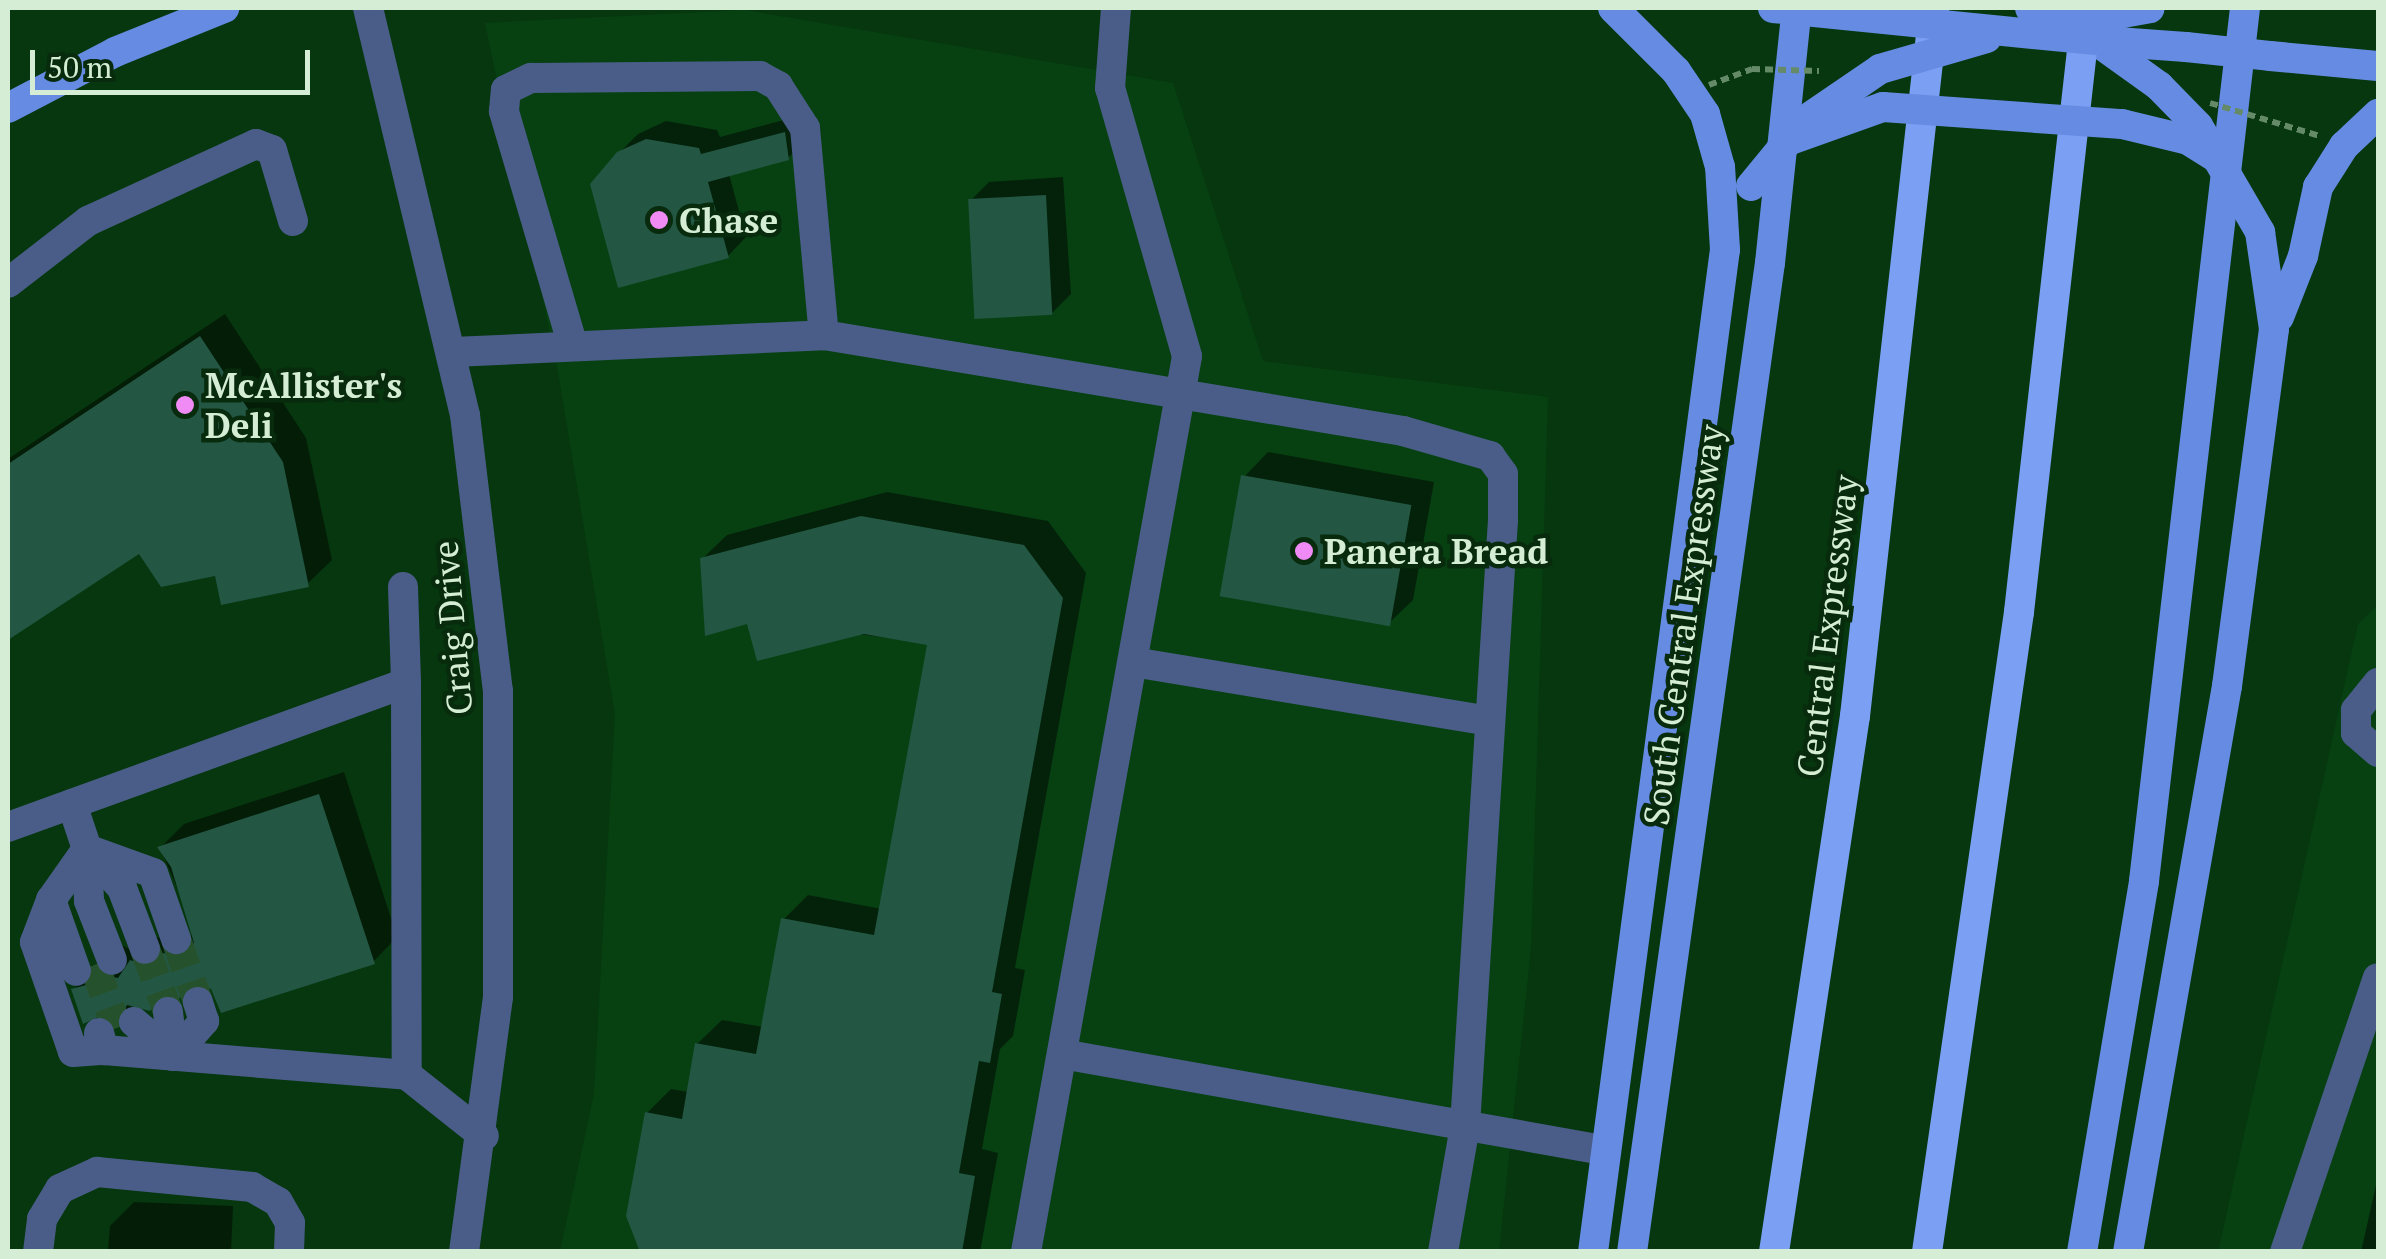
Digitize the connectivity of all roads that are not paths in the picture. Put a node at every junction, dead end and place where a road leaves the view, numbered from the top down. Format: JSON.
{"nodes":[{"id":1,"x":224,"y":8,"type":"edge"},
{"id":2,"x":368,"y":8,"type":"edge"},
{"id":3,"x":1116,"y":8,"type":"edge"},
{"id":4,"x":1613,"y":8,"type":"edge"},
{"id":5,"x":1774,"y":8,"type":"edge"},
{"id":6,"x":1798,"y":8,"type":"edge"},
{"id":7,"x":1934,"y":8,"type":"edge"},
{"id":8,"x":2245,"y":8,"type":"edge"},
{"id":9,"x":2128,"y":9,"type":"edge"},
{"id":10,"x":2074,"y":16,"type":"edge"},
{"id":11,"x":2025,"y":20,"type":"edge"},
{"id":12,"x":2096,"y":40,"type":"junction"},
{"id":13,"x":2186,"y":47,"type":"junction"},
{"id":14,"x":2378,"y":66,"type":"edge"},
{"id":15,"x":8,"y":108,"type":"edge"},
{"id":16,"x":2378,"y":114,"type":"edge"},
{"id":17,"x":1788,"y":141,"type":"junction"},
{"id":18,"x":2216,"y":158,"type":"junction"},
{"id":19,"x":294,"y":221,"type":"dead end"},
{"id":20,"x":1725,"y":250,"type":"junction"},
{"id":21,"x":8,"y":282,"type":"edge"},
{"id":22,"x":2274,"y":329,"type":"junction"},
{"id":23,"x":824,"y":335,"type":"junction"},
{"id":24,"x":573,"y":346,"type":"junction"},
{"id":25,"x":452,"y":352,"type":"junction"},
{"id":26,"x":1182,"y":396,"type":"junction"},
{"id":27,"x":403,"y":588,"type":"dead end"},
{"id":28,"x":1133,"y":662,"type":"junction"},
{"id":29,"x":2378,"y":683,"type":"edge"},
{"id":30,"x":406,"y":684,"type":"junction"},
{"id":31,"x":1488,"y":721,"type":"junction"},
{"id":32,"x":2378,"y":752,"type":"edge"},
{"id":33,"x":72,"y":804,"type":"junction"},
{"id":34,"x":8,"y":827,"type":"edge"},
{"id":35,"x":87,"y":848,"type":"junction"},
{"id":36,"x":50,"y":900,"type":"junction"},
{"id":37,"x":128,"y":954,"type":"junction"},
{"id":38,"x":2378,"y":978,"type":"edge"},
{"id":39,"x":145,"y":1021,"type":"junction"},
{"id":40,"x":1062,"y":1054,"type":"junction"},
{"id":41,"x":173,"y":1056,"type":"junction"},
{"id":42,"x":408,"y":1075,"type":"junction"},
{"id":43,"x":1465,"y":1126,"type":"junction"},
{"id":44,"x":484,"y":1136,"type":"junction"},
{"id":45,"x":1603,"y":1150,"type":"junction"},
{"id":46,"x":38,"y":1252,"type":"edge"},
{"id":47,"x":289,"y":1252,"type":"edge"},
{"id":48,"x":464,"y":1252,"type":"edge"},
{"id":49,"x":1026,"y":1252,"type":"edge"},
{"id":50,"x":1443,"y":1252,"type":"edge"},
{"id":51,"x":1593,"y":1252,"type":"edge"},
{"id":52,"x":1632,"y":1252,"type":"edge"},
{"id":53,"x":1774,"y":1252,"type":"edge"},
{"id":54,"x":1927,"y":1252,"type":"edge"},
{"id":55,"x":2082,"y":1252,"type":"edge"},
{"id":56,"x":2128,"y":1252,"type":"edge"},
{"id":57,"x":2284,"y":1252,"type":"edge"}],
"edges":[{"from":1,"to":15,"type":"main road"},
{"from":2,"to":25,"type":"street","name":"Craig Drive"},
{"from":3,"to":26,"type":"street"},
{"from":4,"to":20,"type":"main road"},
{"from":5,"to":11,"type":"main road","bridge":true},
{"from":6,"to":52,"type":"main road","name":"South Central Expressway"},
{"from":7,"to":53,"type":"highway","name":"Central Expressway"},
{"from":8,"to":55,"type":"main road"},
{"from":9,"to":10,"type":"main road","bridge":true},
{"from":9,"to":13,"type":"main road"},
{"from":10,"to":11,"type":"main road","bridge":true},
{"from":10,"to":12,"type":"main road","bridge":true},
{"from":10,"to":54,"type":"highway"},
{"from":11,"to":12,"type":"main road","bridge":true},
{"from":11,"to":17,"type":"main road","bridge":true},
{"from":12,"to":13,"type":"main road"},
{"from":12,"to":18,"type":"main road"},
{"from":13,"to":14,"type":"main road","bridge":true},
{"from":16,"to":22,"type":"main road"},
{"from":17,"to":18,"type":"main road","bridge":true},
{"from":17,"to":20,"type":"main road","bridge":true},
{"from":18,"to":22,"type":"main road","bridge":true},
{"from":19,"to":21,"type":"street"},
{"from":20,"to":45,"type":"main road","name":"South Central Expressway"},
{"from":22,"to":56,"type":"main road"},
{"from":23,"to":24,"type":"street"},
{"from":23,"to":24,"type":"street"},
{"from":23,"to":26,"type":"street"},
{"from":24,"to":25,"type":"street"},
{"from":25,"to":44,"type":"street","name":"Craig Drive"},
{"from":26,"to":28,"type":"street"},
{"from":26,"to":31,"type":"street"},
{"from":27,"to":30,"type":"street"},
{"from":28,"to":31,"type":"street"},
{"from":28,"to":40,"type":"street"},
{"from":29,"to":32,"type":"street"},
{"from":30,"to":33,"type":"street"},
{"from":30,"to":42,"type":"street"},
{"from":31,"to":43,"type":"street"},
{"from":33,"to":34,"type":"street"},
{"from":33,"to":35,"type":"street"},
{"from":35,"to":36,"type":"street"},
{"from":35,"to":37,"type":"street"},
{"from":35,"to":37,"type":"street"},
{"from":36,"to":37,"type":"street"},
{"from":36,"to":39,"type":"street"},
{"from":38,"to":57,"type":"street"},
{"from":39,"to":41,"type":"street"},
{"from":39,"to":41,"type":"street"},
{"from":40,"to":43,"type":"street"},
{"from":40,"to":49,"type":"street"},
{"from":41,"to":42,"type":"street"},
{"from":42,"to":44,"type":"street"},
{"from":43,"to":45,"type":"street"},
{"from":43,"to":50,"type":"street"},
{"from":44,"to":48,"type":"street","name":"Craig Drive"},
{"from":45,"to":51,"type":"main road","name":"South Central Expressway"},
{"from":46,"to":47,"type":"street"}]}
